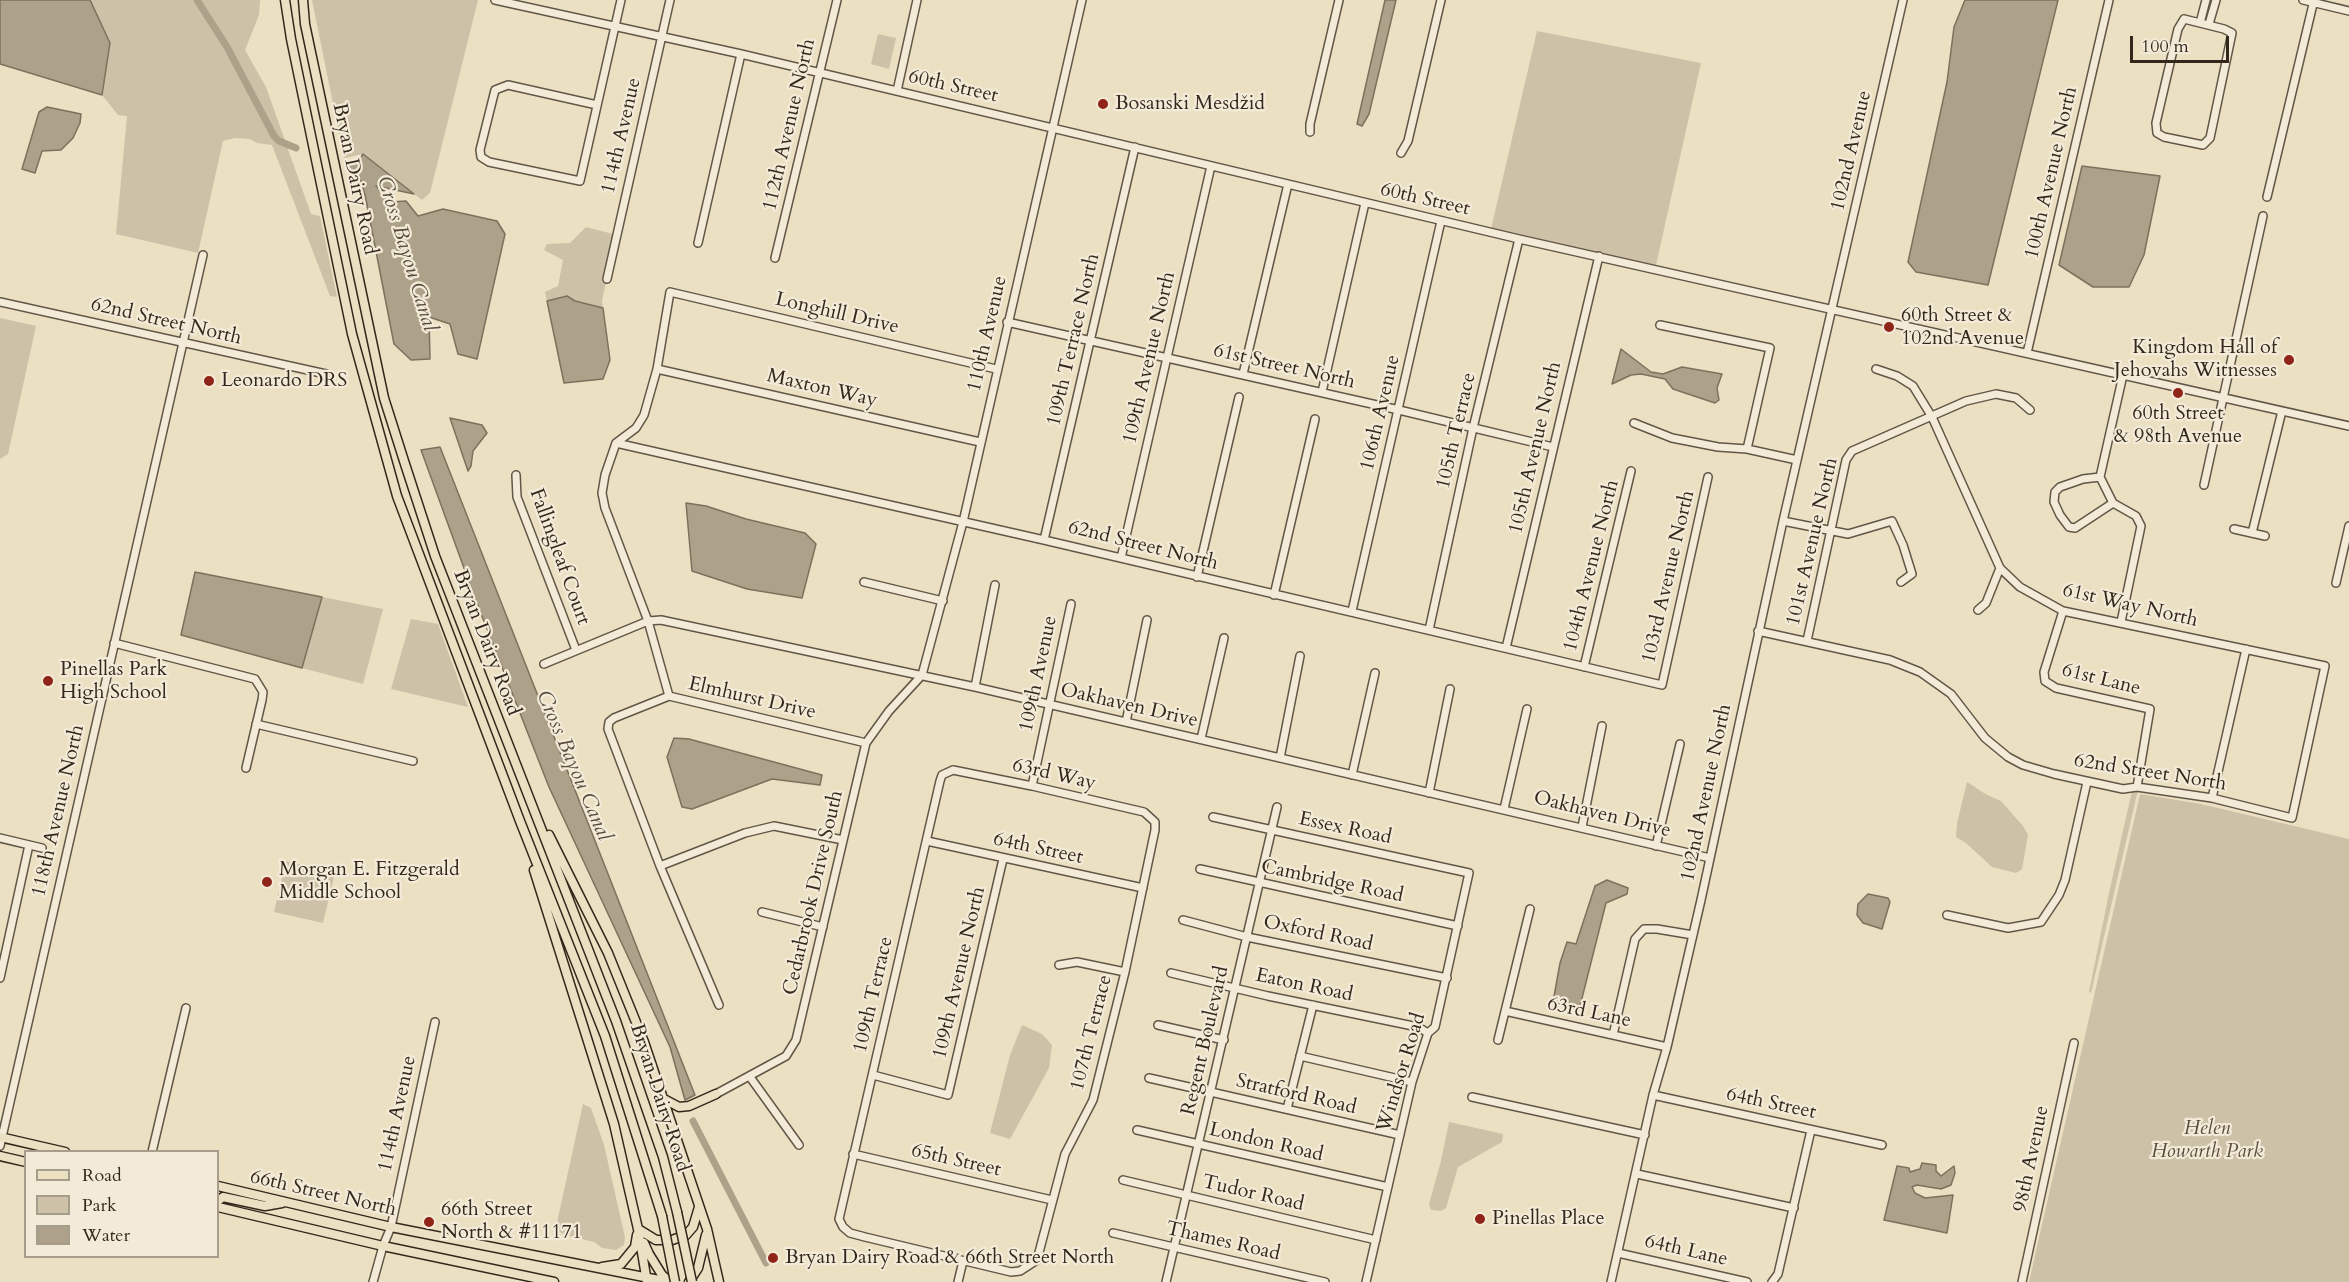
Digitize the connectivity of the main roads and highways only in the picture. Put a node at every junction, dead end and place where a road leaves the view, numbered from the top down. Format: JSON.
{"nodes":[{"id":1,"x":285,"y":0,"type":"edge"},
{"id":2,"x":303,"y":0,"type":"edge"},
{"id":3,"x":519,"y":776,"type":"junction"},
{"id":4,"x":520,"y":821,"type":"junction"},
{"id":5,"x":716,"y":1094,"type":"road end"},
{"id":6,"x":664,"y":1099,"type":"junction"},
{"id":7,"x":1,"y":1140,"type":"edge"},
{"id":8,"x":54,"y":1150,"type":"edge"},
{"id":9,"x":0,"y":1156,"type":"edge"},
{"id":10,"x":24,"y":1162,"type":"edge"},
{"id":11,"x":219,"y":1186,"type":"edge"},
{"id":12,"x":219,"y":1200,"type":"edge"},
{"id":13,"x":285,"y":1202,"type":"junction"},
{"id":14,"x":699,"y":1203,"type":"junction"},
{"id":15,"x":219,"y":1207,"type":"edge"},
{"id":16,"x":638,"y":1229,"type":"junction"},
{"id":17,"x":707,"y":1229,"type":"junction"},
{"id":18,"x":588,"y":1267,"type":"junction"},
{"id":19,"x":513,"y":1278,"type":"edge"},
{"id":20,"x":646,"y":1280,"type":"edge"},
{"id":21,"x":659,"y":1281,"type":"edge"},
{"id":22,"x":554,"y":1282,"type":"edge"},
{"id":23,"x":671,"y":1282,"type":"edge"},
{"id":24,"x":691,"y":1282,"type":"edge"},
{"id":25,"x":719,"y":1282,"type":"edge"}],
"edges":[{"from":1,"to":4,"type":"main road","name":"Bryan Dairy Road"},
{"from":2,"to":3,"type":"main road","name":"Bryan Dairy Road"},
{"from":3,"to":6,"type":"main road"},
{"from":3,"to":24,"type":"main road","name":"Bryan Dairy Road","bridge":true},
{"from":4,"to":16,"type":"main road"},
{"from":4,"to":23,"type":"main road","name":"Bryan Dairy Road","bridge":true},
{"from":5,"to":6,"type":"main road"},
{"from":6,"to":14,"type":"main road"},
{"from":7,"to":8,"type":"main road"},
{"from":9,"to":10,"type":"main road"},
{"from":11,"to":13,"type":"main road","name":"66th Street North"},
{"from":12,"to":13,"type":"main road"},
{"from":13,"to":18,"type":"main road","name":"66th Street North"},
{"from":14,"to":16,"type":"main road"},
{"from":14,"to":17,"type":"main road"},
{"from":15,"to":19,"type":"main road","name":"66th Street North"},
{"from":16,"to":18,"type":"main road"},
{"from":16,"to":20,"type":"main road"},
{"from":16,"to":23,"type":"main road"},
{"from":17,"to":24,"type":"main road"},
{"from":17,"to":25,"type":"main road"},
{"from":18,"to":20,"type":"main road","name":"66th Street North"},
{"from":19,"to":22,"type":"main road","name":"66th Street North"},
{"from":20,"to":21,"type":"main road","name":"66th Street North"},
{"from":21,"to":23,"type":"main road","name":"66th Street North"}]}
